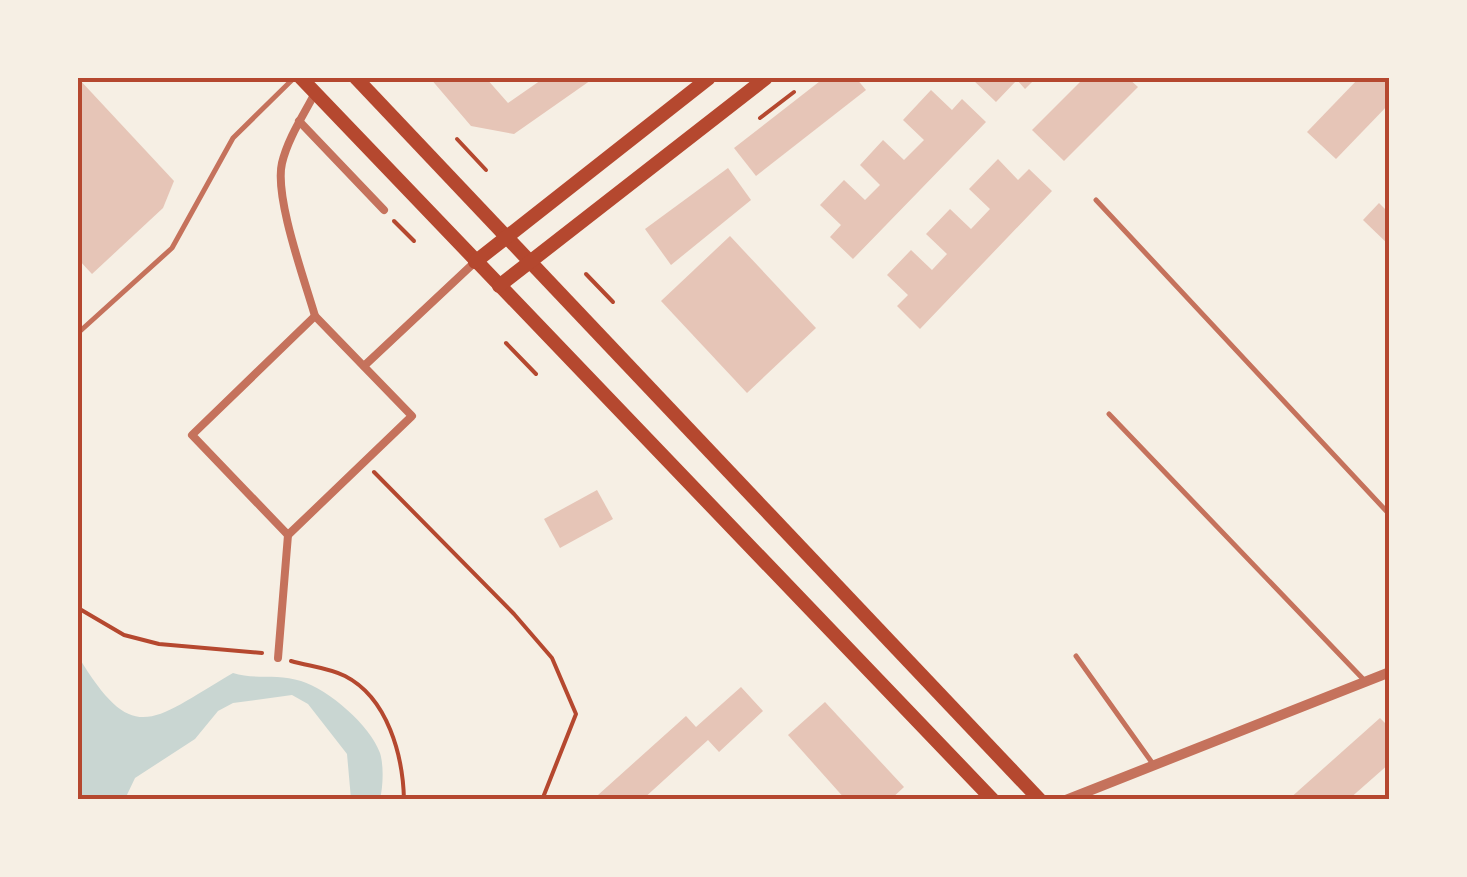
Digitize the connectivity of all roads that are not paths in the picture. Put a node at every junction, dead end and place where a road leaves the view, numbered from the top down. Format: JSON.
{"nodes":[{"id":1,"x":298,"y":78,"type":"edge"},
{"id":2,"x":356,"y":78,"type":"edge"},
{"id":3,"x":708,"y":78,"type":"edge"},
{"id":4,"x":766,"y":78,"type":"edge"},
{"id":5,"x":316,"y":93,"type":"junction"},
{"id":6,"x":299,"y":121,"type":"junction"},
{"id":7,"x":1096,"y":200,"type":"dead end"},
{"id":8,"x":384,"y":210,"type":"road end"},
{"id":9,"x":507,"y":236,"type":"junction"},
{"id":10,"x":476,"y":262,"type":"junction"},
{"id":11,"x":531,"y":262,"type":"junction"},
{"id":12,"x":499,"y":286,"type":"junction"},
{"id":13,"x":315,"y":316,"type":"junction"},
{"id":14,"x":78,"y":333,"type":"edge"},
{"id":15,"x":364,"y":366,"type":"junction"},
{"id":16,"x":1109,"y":414,"type":"dead end"},
{"id":17,"x":1390,"y":515,"type":"edge"},
{"id":18,"x":288,"y":535,"type":"junction"},
{"id":19,"x":1076,"y":656,"type":"dead end"},
{"id":20,"x":278,"y":658,"type":"road end"},
{"id":21,"x":1390,"y":672,"type":"edge"},
{"id":22,"x":1365,"y":681,"type":"junction"},
{"id":23,"x":1153,"y":764,"type":"junction"},
{"id":24,"x":993,"y":800,"type":"edge"},
{"id":25,"x":1040,"y":800,"type":"edge"},
{"id":26,"x":1066,"y":800,"type":"edge"}],
"edges":[{"from":1,"to":5,"type":"main road"},
{"from":1,"to":14,"type":"lane"},
{"from":2,"to":9,"type":"main road"},
{"from":3,"to":9,"type":"main road"},
{"from":4,"to":11,"type":"main road"},
{"from":5,"to":6,"type":"street"},
{"from":5,"to":10,"type":"main road"},
{"from":6,"to":8,"type":"street"},
{"from":6,"to":13,"type":"street"},
{"from":7,"to":17,"type":"lane"},
{"from":9,"to":10,"type":"main road"},
{"from":9,"to":11,"type":"main road"},
{"from":10,"to":12,"type":"main road"},
{"from":10,"to":15,"type":"street"},
{"from":11,"to":12,"type":"main road"},
{"from":11,"to":25,"type":"main road"},
{"from":12,"to":24,"type":"main road"},
{"from":13,"to":15,"type":"street"},
{"from":13,"to":18,"type":"street"},
{"from":15,"to":18,"type":"street"},
{"from":16,"to":22,"type":"lane"},
{"from":18,"to":20,"type":"street"},
{"from":19,"to":23,"type":"lane"},
{"from":21,"to":22,"type":"street"},
{"from":22,"to":23,"type":"street"},
{"from":23,"to":26,"type":"street"}]}
